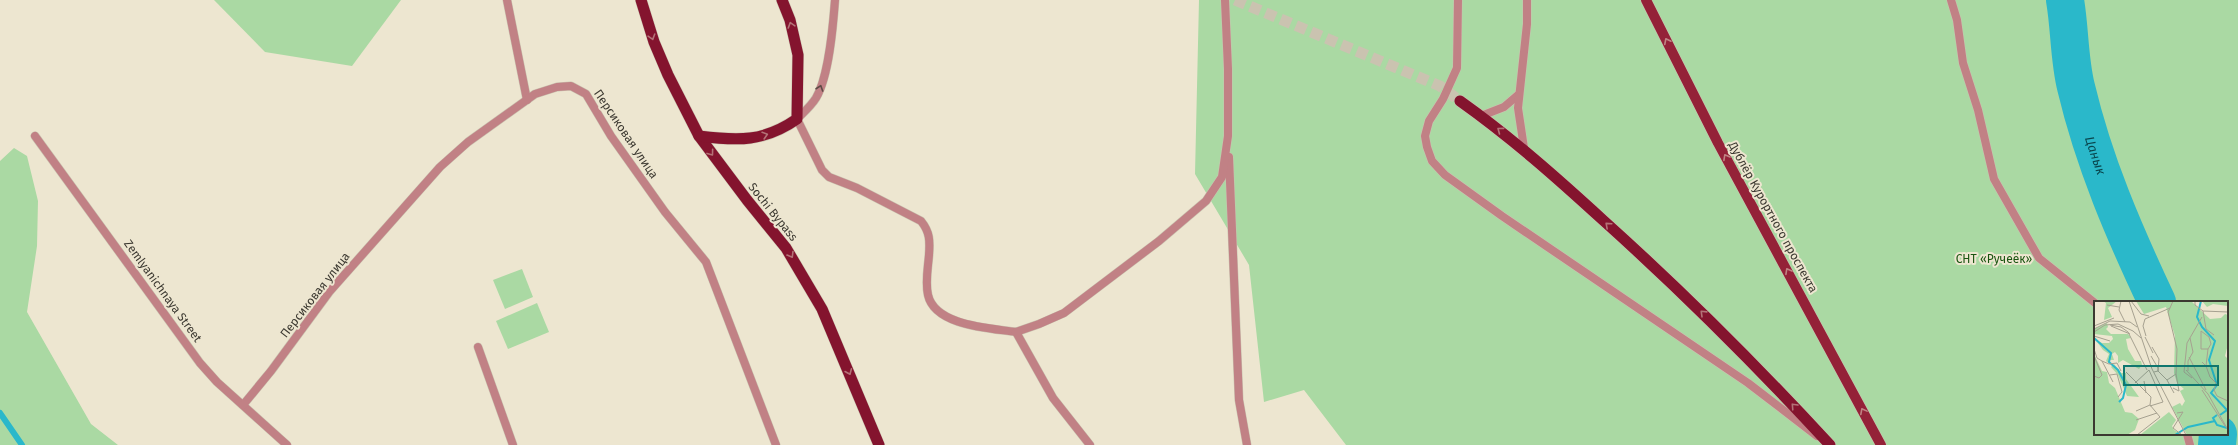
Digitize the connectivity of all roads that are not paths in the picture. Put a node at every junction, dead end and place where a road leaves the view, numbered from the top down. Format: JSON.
{"nodes":[{"id":1,"x":507,"y":0,"type":"edge"},
{"id":2,"x":642,"y":0,"type":"edge"},
{"id":3,"x":782,"y":0,"type":"edge"},
{"id":4,"x":835,"y":0,"type":"edge"},
{"id":5,"x":1225,"y":0,"type":"edge"},
{"id":6,"x":1458,"y":0,"type":"edge"},
{"id":7,"x":1527,"y":0,"type":"edge"},
{"id":8,"x":1646,"y":0,"type":"edge"},
{"id":9,"x":1951,"y":0,"type":"edge"},
{"id":10,"x":1518,"y":96,"type":"junction"},
{"id":11,"x":528,"y":100,"type":"junction"},
{"id":12,"x":1460,"y":101,"type":"tunnel mouth"},
{"id":13,"x":1481,"y":116,"type":"junction"},
{"id":14,"x":797,"y":119,"type":"junction"},
{"id":15,"x":35,"y":136,"type":"dead end"},
{"id":16,"x":699,"y":136,"type":"junction"},
{"id":17,"x":1228,"y":136,"type":"junction"},
{"id":18,"x":1524,"y":148,"type":"junction"},
{"id":19,"x":2094,"y":302,"type":"edge"},
{"id":20,"x":1016,"y":332,"type":"junction"},
{"id":21,"x":478,"y":347,"type":"dead end"},
{"id":22,"x":243,"y":405,"type":"junction"},
{"id":23,"x":2188,"y":435,"type":"edge"},
{"id":24,"x":287,"y":445,"type":"edge"},
{"id":25,"x":513,"y":445,"type":"edge"},
{"id":26,"x":776,"y":445,"type":"edge"},
{"id":27,"x":879,"y":445,"type":"edge"},
{"id":28,"x":1090,"y":445,"type":"edge"},
{"id":29,"x":1247,"y":445,"type":"edge"},
{"id":30,"x":1830,"y":445,"type":"edge"},
{"id":31,"x":1881,"y":445,"type":"edge"},
{"id":32,"x":2190,"y":445,"type":"edge"}],
"edges":[{"from":1,"to":11,"type":"street"},
{"from":2,"to":16,"type":"highway","name":"Sochi Bypass","one_way":true},
{"from":14,"to":3,"type":"highway","one_way":true},
{"from":14,"to":4,"type":"street","one_way":true},
{"from":5,"to":17,"type":"street"},
{"from":6,"to":30,"type":"street"},
{"from":7,"to":10,"type":"street"},
{"from":31,"to":8,"type":"main road","name":"Дублёр Курортного проспекта","one_way":true},
{"from":9,"to":19,"type":"street"},
{"from":10,"to":13,"type":"street"},
{"from":10,"to":18,"type":"street"},
{"from":11,"to":22,"type":"street","name":"Персиковая улица"},
{"from":11,"to":26,"type":"street","name":"Персиковая улица"},
{"from":12,"to":13,"type":"highway"},
{"from":18,"to":13,"type":"highway","one_way":true},
{"from":16,"to":14,"type":"highway","one_way":true},
{"from":14,"to":20,"type":"street"},
{"from":15,"to":22,"type":"street","name":"Zemlyanichnaya Street"},
{"from":16,"to":27,"type":"highway","name":"Sochi Bypass","one_way":true},
{"from":17,"to":20,"type":"street"},
{"from":17,"to":29,"type":"street"},
{"from":30,"to":18,"type":"highway","one_way":true},
{"from":20,"to":28,"type":"street"},
{"from":21,"to":25,"type":"street"},
{"from":22,"to":24,"type":"street","name":"Zemlyanichnaya Street"},
{"from":23,"to":32,"type":"street"}]}
